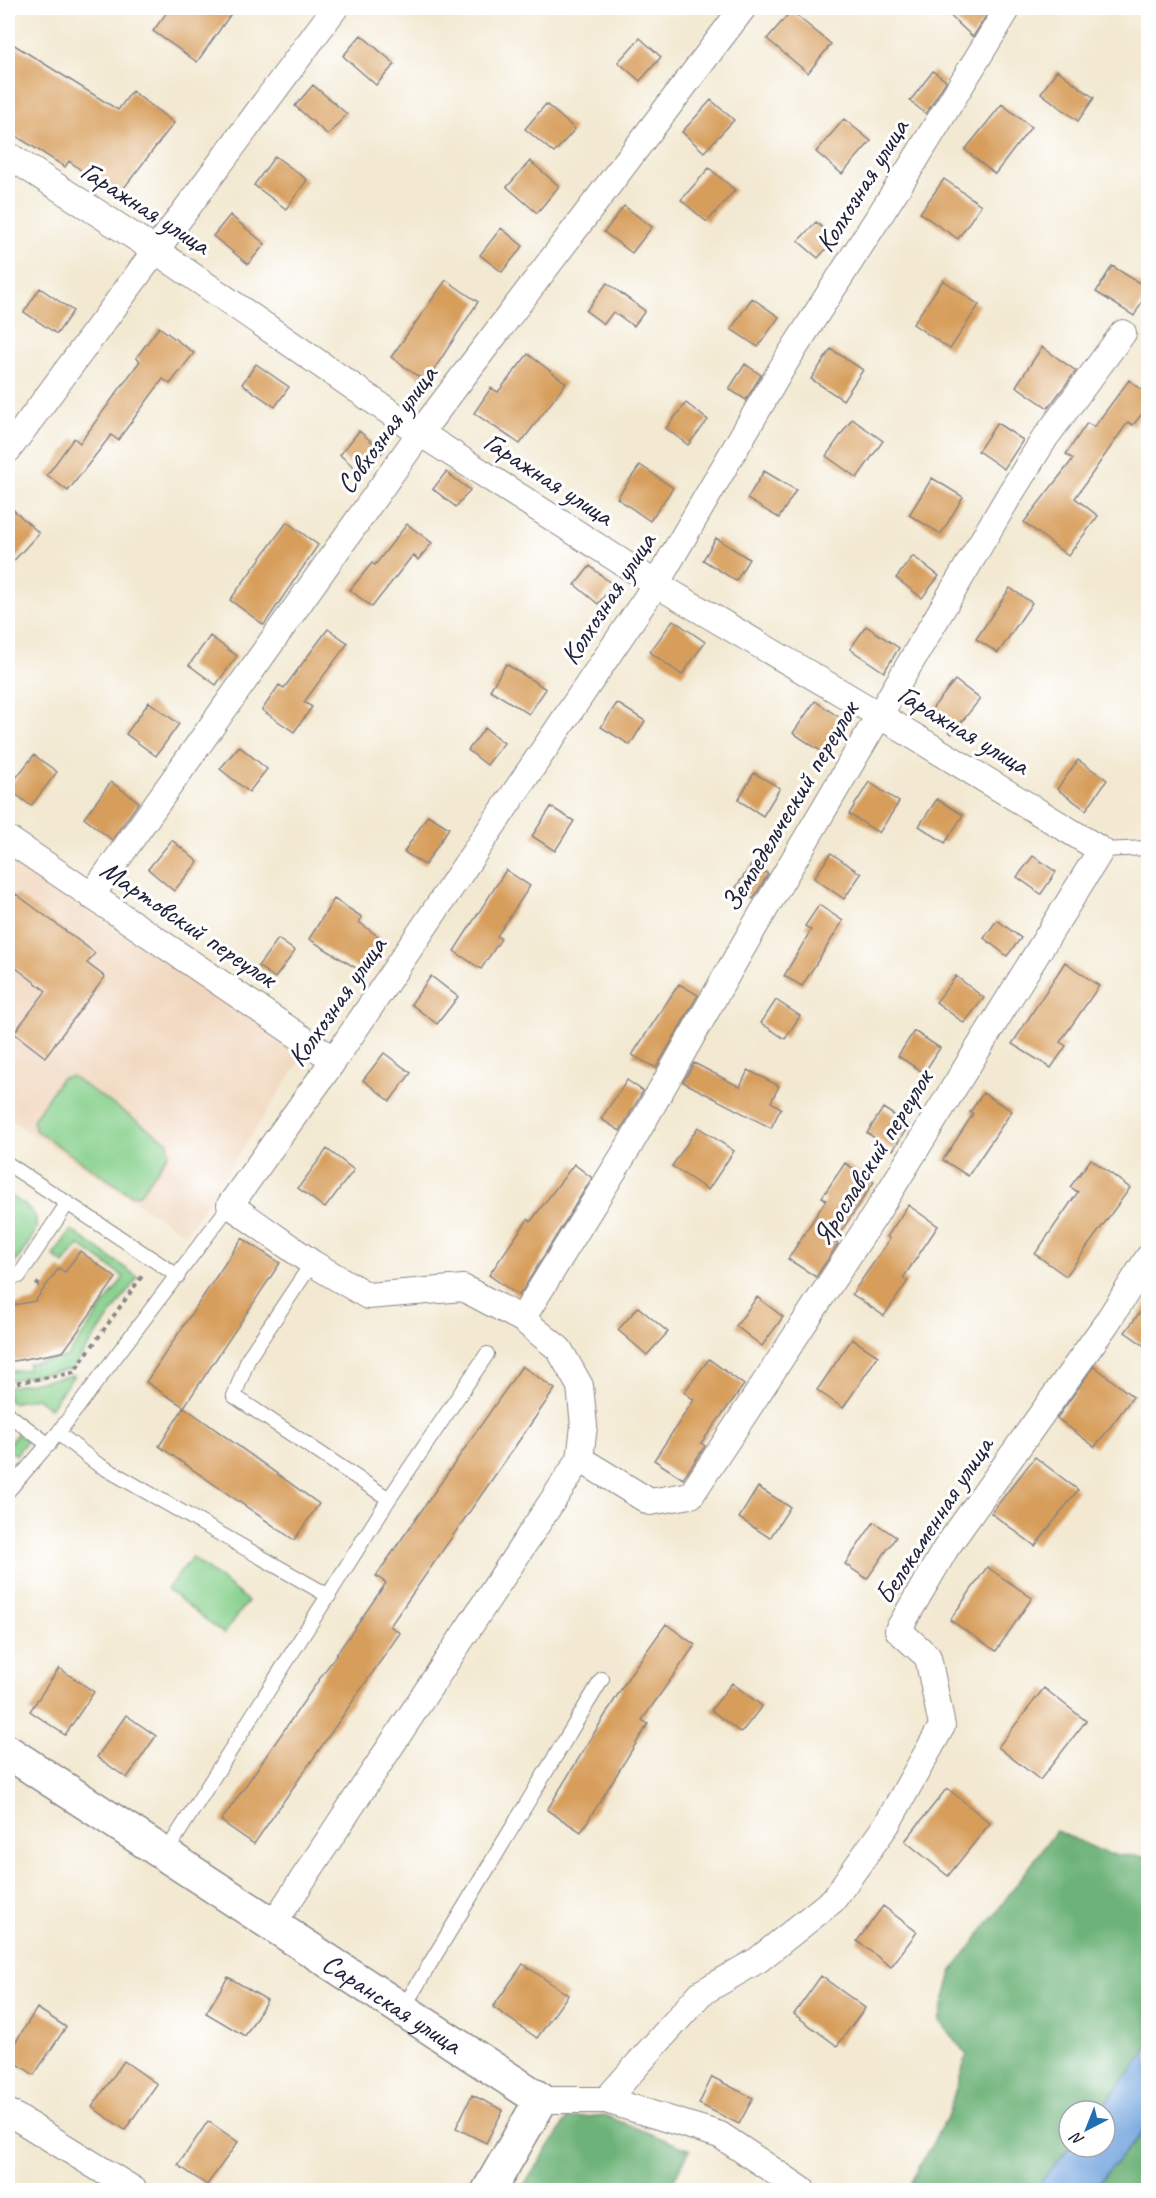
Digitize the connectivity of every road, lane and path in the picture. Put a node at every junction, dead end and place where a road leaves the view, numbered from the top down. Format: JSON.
{"nodes":[{"id":1,"x":336,"y":8,"type":"edge"},
{"id":2,"x":743,"y":8,"type":"edge"},
{"id":3,"x":1008,"y":8,"type":"edge"},
{"id":4,"x":8,"y":155,"type":"edge"},
{"id":5,"x":155,"y":249,"type":"junction"},
{"id":6,"x":1123,"y":333,"type":"dead end"},
{"id":7,"x":420,"y":433,"type":"junction"},
{"id":8,"x":8,"y":450,"type":"edge"},
{"id":9,"x":656,"y":584,"type":"junction"},
{"id":10,"x":879,"y":715,"type":"junction"},
{"id":11,"x":8,"y":838,"type":"edge"},
{"id":12,"x":1149,"y":848,"type":"edge"},
{"id":13,"x":1101,"y":850,"type":"junction"},
{"id":14,"x":91,"y":896,"type":"junction"},
{"id":15,"x":334,"y":1060,"type":"junction"},
{"id":16,"x":8,"y":1164,"type":"edge"},
{"id":17,"x":67,"y":1204,"type":"junction"},
{"id":18,"x":230,"y":1205,"type":"junction"},
{"id":19,"x":1149,"y":1258,"type":"edge"},
{"id":20,"x":312,"y":1263,"type":"junction"},
{"id":21,"x":133,"y":1270,"type":"dead end"},
{"id":22,"x":178,"y":1276,"type":"junction"},
{"id":23,"x":8,"y":1278,"type":"edge"},
{"id":24,"x":522,"y":1319,"type":"junction"},
{"id":25,"x":487,"y":1354,"type":"dead end"},
{"id":26,"x":8,"y":1384,"type":"edge"},
{"id":27,"x":8,"y":1414,"type":"edge"},
{"id":28,"x":58,"y":1433,"type":"junction"},
{"id":29,"x":49,"y":1445,"type":"junction"},
{"id":30,"x":580,"y":1459,"type":"junction"},
{"id":31,"x":8,"y":1491,"type":"edge"},
{"id":32,"x":389,"y":1498,"type":"junction"},
{"id":33,"x":329,"y":1596,"type":"junction"},
{"id":34,"x":602,"y":1679,"type":"dead end"},
{"id":35,"x":8,"y":1752,"type":"edge"},
{"id":36,"x":164,"y":1855,"type":"junction"},
{"id":37,"x":272,"y":1926,"type":"junction"},
{"id":38,"x":402,"y":2010,"type":"junction"},
{"id":39,"x":541,"y":2100,"type":"junction"},
{"id":40,"x":606,"y":2100,"type":"junction"},
{"id":41,"x":8,"y":2112,"type":"edge"},
{"id":42,"x":134,"y":2190,"type":"edge"},
{"id":43,"x":489,"y":2190,"type":"edge"},
{"id":44,"x":802,"y":2190,"type":"edge"}],
"edges":[{"from":1,"to":5,"type":"street"},
{"from":2,"to":7,"type":"street","name":"Совхозная улица"},
{"from":3,"to":9,"type":"street","name":"Колхозная улица"},
{"from":4,"to":5,"type":"street","name":"Гаражная улица"},
{"from":5,"to":7,"type":"street","name":"Гаражная улица"},
{"from":5,"to":8,"type":"street"},
{"from":6,"to":10,"type":"street","name":"Земледельческий переулок"},
{"from":7,"to":9,"type":"street","name":"Гаражная улица"},
{"from":7,"to":14,"type":"street","name":"Совхозная улица"},
{"from":9,"to":10,"type":"street","name":"Гаражная улица"},
{"from":9,"to":15,"type":"street","name":"Колхозная улица"},
{"from":10,"to":13,"type":"street","name":"Гаражная улица"},
{"from":10,"to":24,"type":"street","name":"Земледельческий переулок"},
{"from":11,"to":14,"type":"street","name":"Мартовский переулок"},
{"from":12,"to":13,"type":"lane"},
{"from":13,"to":30,"type":"street","name":"Ярославский переулок"},
{"from":14,"to":15,"type":"street","name":"Мартовский переулок"},
{"from":15,"to":18,"type":"street","name":"Колхозная улица"},
{"from":16,"to":17,"type":"lane"},
{"from":17,"to":22,"type":"lane"},
{"from":17,"to":23,"type":"lane"},
{"from":18,"to":20,"type":"street"},
{"from":18,"to":22,"type":"lane"},
{"from":19,"to":40,"type":"street","name":"Белокаменная улица"},
{"from":20,"to":24,"type":"street"},
{"from":20,"to":32,"type":"lane"},
{"from":21,"to":26,"type":"path"},
{"from":22,"to":28,"type":"lane"},
{"from":24,"to":30,"type":"street"},
{"from":25,"to":32,"type":"lane"},
{"from":27,"to":29,"type":"lane"},
{"from":28,"to":29,"type":"lane"},
{"from":28,"to":33,"type":"lane"},
{"from":29,"to":31,"type":"lane"},
{"from":30,"to":37,"type":"street"},
{"from":32,"to":33,"type":"lane"},
{"from":33,"to":36,"type":"lane"},
{"from":34,"to":38,"type":"lane"},
{"from":35,"to":36,"type":"street","name":"Саранская улица"},
{"from":36,"to":37,"type":"street","name":"Саранская улица"},
{"from":37,"to":38,"type":"street","name":"Саранская улица"},
{"from":38,"to":39,"type":"street","name":"Саранская улица"},
{"from":39,"to":40,"type":"street"},
{"from":39,"to":43,"type":"street"},
{"from":40,"to":44,"type":"street"},
{"from":41,"to":42,"type":"street"}]}
